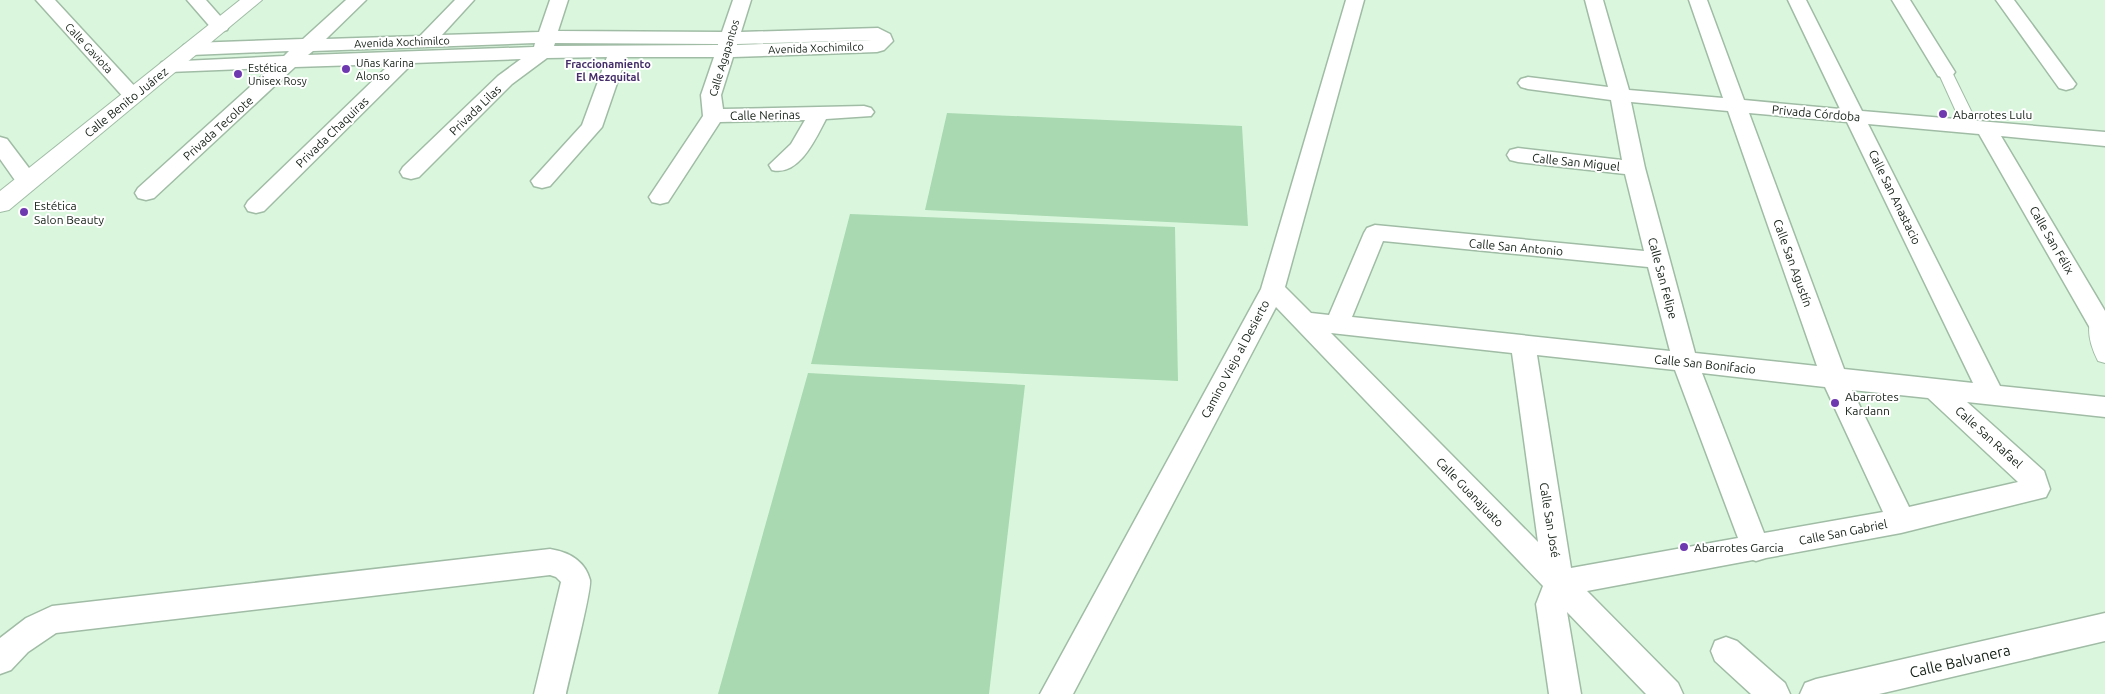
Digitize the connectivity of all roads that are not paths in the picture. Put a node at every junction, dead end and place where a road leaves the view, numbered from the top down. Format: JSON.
{"nodes":[{"id":1,"x":44,"y":0,"type":"edge"},
{"id":2,"x":196,"y":0,"type":"edge"},
{"id":3,"x":252,"y":0,"type":"edge"},
{"id":4,"x":357,"y":0,"type":"edge"},
{"id":5,"x":465,"y":0,"type":"edge"},
{"id":6,"x":559,"y":0,"type":"edge"},
{"id":7,"x":742,"y":0,"type":"edge"},
{"id":8,"x":1355,"y":0,"type":"edge"},
{"id":9,"x":1594,"y":0,"type":"edge"},
{"id":10,"x":1698,"y":0,"type":"edge"},
{"id":11,"x":1797,"y":0,"type":"edge"},
{"id":12,"x":1901,"y":0,"type":"edge"},
{"id":13,"x":2005,"y":0,"type":"edge"},
{"id":14,"x":220,"y":26,"type":"junction"},
{"id":15,"x":425,"y":41,"type":"junction"},
{"id":16,"x":544,"y":44,"type":"junction"},
{"id":17,"x":308,"y":45,"type":"junction"},
{"id":18,"x":728,"y":45,"type":"junction"},
{"id":19,"x":191,"y":49,"type":"junction"},
{"id":20,"x":618,"y":53,"type":"junction"},
{"id":21,"x":408,"y":57,"type":"junction"},
{"id":22,"x":291,"y":62,"type":"junction"},
{"id":23,"x":170,"y":66,"type":"junction"},
{"id":24,"x":1945,"y":72,"type":"joint"},
{"id":25,"x":1528,"y":83,"type":"dead end"},
{"id":26,"x":2066,"y":84,"type":"dead end"},
{"id":27,"x":1620,"y":95,"type":"junction"},
{"id":28,"x":133,"y":96,"type":"junction"},
{"id":29,"x":1737,"y":106,"type":"junction"},
{"id":30,"x":864,"y":112,"type":"dead end"},
{"id":31,"x":818,"y":114,"type":"junction"},
{"id":32,"x":713,"y":116,"type":"junction"},
{"id":33,"x":1854,"y":116,"type":"junction"},
{"id":34,"x":1978,"y":127,"type":"junction"},
{"id":35,"x":2105,"y":139,"type":"edge"},
{"id":36,"x":0,"y":144,"type":"edge"},
{"id":37,"x":1518,"y":155,"type":"dead end"},
{"id":38,"x":780,"y":165,"type":"dead end"},
{"id":39,"x":1634,"y":168,"type":"junction"},
{"id":40,"x":411,"y":172,"type":"dead end"},
{"id":41,"x":27,"y":181,"type":"junction"},
{"id":42,"x":542,"y":181,"type":"dead end"},
{"id":43,"x":146,"y":193,"type":"dead end"},
{"id":44,"x":660,"y":197,"type":"dead end"},
{"id":45,"x":0,"y":204,"type":"edge"},
{"id":46,"x":256,"y":206,"type":"dead end"},
{"id":47,"x":1658,"y":260,"type":"junction"},
{"id":48,"x":1273,"y":289,"type":"junction"},
{"id":49,"x":1304,"y":321,"type":"junction"},
{"id":50,"x":2100,"y":322,"type":"joint"},
{"id":51,"x":1336,"y":324,"type":"junction"},
{"id":52,"x":1523,"y":344,"type":"junction"},
{"id":53,"x":2105,"y":356,"type":"edge"},
{"id":54,"x":1685,"y":362,"type":"junction"},
{"id":55,"x":1834,"y":378,"type":"junction"},
{"id":56,"x":1936,"y":389,"type":"junction"},
{"id":57,"x":1992,"y":395,"type":"junction"},
{"id":58,"x":2105,"y":407,"type":"edge"},
{"id":59,"x":2036,"y":490,"type":"joint"},
{"id":60,"x":1901,"y":521,"type":"junction"},
{"id":61,"x":1756,"y":549,"type":"junction"},
{"id":62,"x":1559,"y":583,"type":"junction"},
{"id":63,"x":2105,"y":628,"type":"edge"},
{"id":64,"x":1726,"y":651,"type":"dead end"},
{"id":65,"x":0,"y":660,"type":"edge"},
{"id":66,"x":550,"y":694,"type":"edge"},
{"id":67,"x":1056,"y":694,"type":"edge"},
{"id":68,"x":1565,"y":694,"type":"edge"},
{"id":69,"x":1667,"y":694,"type":"edge"},
{"id":70,"x":1774,"y":694,"type":"edge"},
{"id":71,"x":1816,"y":694,"type":"edge"}],
"edges":[{"from":1,"to":28,"type":"street","name":"Calle Gaviota"},
{"from":2,"to":14,"type":"street"},
{"from":3,"to":14,"type":"street","name":"Calle Benito Juárez"},
{"from":4,"to":17,"type":"street","name":"Privada Tecolote"},
{"from":5,"to":15,"type":"street"},
{"from":6,"to":16,"type":"street"},
{"from":7,"to":18,"type":"street","name":"Calle Agapantos"},
{"from":8,"to":48,"type":"street","name":"Camino Viejo al Desierto"},
{"from":9,"to":27,"type":"street","name":"Calle San Felipe"},
{"from":10,"to":29,"type":"street","name":"Calle San Agustín"},
{"from":11,"to":33,"type":"street","name":"Calle San Anastacio"},
{"from":12,"to":24,"type":"street","name":"Calle San Félix"},
{"from":13,"to":26,"type":"street"},
{"from":14,"to":19,"type":"street","name":"Calle Benito Juárez"},
{"from":15,"to":16,"type":"street","name":"Avenida Xochimilco"},
{"from":15,"to":17,"type":"street","name":"Avenida Xochimilco"},
{"from":16,"to":18,"type":"street","name":"Avenida Xochimilco"},
{"from":16,"to":20,"type":"street","name":"Avenida Xochimilco"},
{"from":16,"to":21,"type":"street","name":"Avenida Xochimilco"},
{"from":16,"to":40,"type":"street","name":"Privada Lilas"},
{"from":17,"to":19,"type":"street","name":"Avenida Xochimilco"},
{"from":17,"to":22,"type":"street","name":"Privada Tecolote"},
{"from":18,"to":18,"type":"street","name":"Avenida Xochimilco"},
{"from":18,"to":20,"type":"street","name":"Avenida Xochimilco"},
{"from":18,"to":32,"type":"street","name":"Calle Agapantos"},
{"from":19,"to":23,"type":"street","name":"Calle Benito Juárez"},
{"from":20,"to":42,"type":"street"},
{"from":21,"to":22,"type":"street","name":"Avenida Xochimilco"},
{"from":21,"to":46,"type":"street","name":"Privada Chaquiras"},
{"from":22,"to":23,"type":"street","name":"Avenida Xochimilco"},
{"from":22,"to":43,"type":"street","name":"Privada Tecolote"},
{"from":23,"to":28,"type":"street","name":"Calle Benito Juárez"},
{"from":24,"to":34,"type":"street","name":"Calle San Félix"},
{"from":25,"to":27,"type":"street","name":"Privada Córdoba"},
{"from":27,"to":29,"type":"street","name":"Privada Córdoba"},
{"from":27,"to":39,"type":"street","name":"Calle San Felipe"},
{"from":28,"to":41,"type":"street","name":"Calle Benito Juárez"},
{"from":29,"to":33,"type":"street","name":"Privada Córdoba"},
{"from":29,"to":55,"type":"street","name":"Calle San Agustín"},
{"from":30,"to":31,"type":"street","name":"Calle Nerinas"},
{"from":31,"to":32,"type":"street","name":"Calle Nerinas"},
{"from":31,"to":38,"type":"street"},
{"from":32,"to":44,"type":"street"},
{"from":33,"to":34,"type":"street","name":"Privada Córdoba"},
{"from":33,"to":57,"type":"street","name":"Calle San Anastacio"},
{"from":34,"to":35,"type":"street","name":"Privada Córdoba"},
{"from":34,"to":50,"type":"street","name":"Calle San Félix"},
{"from":36,"to":41,"type":"street"},
{"from":37,"to":39,"type":"street","name":"Calle San Miguel"},
{"from":39,"to":47,"type":"street","name":"Calle San Felipe"},
{"from":41,"to":45,"type":"street","name":"Calle Benito Juárez"},
{"from":47,"to":51,"type":"street","name":"Calle San Antonio"},
{"from":47,"to":54,"type":"street","name":"Calle San Felipe"},
{"from":48,"to":49,"type":"street","name":"Calle Guanajuato"},
{"from":48,"to":67,"type":"street","name":"Camino Viejo al Desierto"},
{"from":49,"to":51,"type":"street","name":"Calle San Bonifacio"},
{"from":49,"to":62,"type":"street","name":"Calle Guanajuato"},
{"from":50,"to":53,"type":"street","name":"Calle San Félix"},
{"from":51,"to":52,"type":"street","name":"Calle San Bonifacio"},
{"from":52,"to":54,"type":"street","name":"Calle San Bonifacio"},
{"from":52,"to":62,"type":"street","name":"Calle San José"},
{"from":54,"to":55,"type":"street","name":"Calle San Bonifacio"},
{"from":54,"to":61,"type":"street","name":"Calle San Felipe"},
{"from":55,"to":56,"type":"street","name":"Calle San Bonifacio"},
{"from":55,"to":60,"type":"street","name":"Calle San Agustín"},
{"from":56,"to":57,"type":"street","name":"Calle San Bonifacio"},
{"from":56,"to":59,"type":"street","name":"Calle San Rafael"},
{"from":57,"to":58,"type":"street","name":"Calle San Bonifacio"},
{"from":59,"to":60,"type":"street","name":"Calle San Gabriel"},
{"from":60,"to":61,"type":"street","name":"Calle San Gabriel"},
{"from":61,"to":62,"type":"street","name":"Calle San Gabriel"},
{"from":62,"to":68,"type":"street","name":"Calle San José"},
{"from":62,"to":69,"type":"street","name":"Calle Guanajuato"},
{"from":63,"to":71,"type":"street","name":"Calle Balvanera"},
{"from":64,"to":70,"type":"street"},
{"from":65,"to":66,"type":"street"}]}
